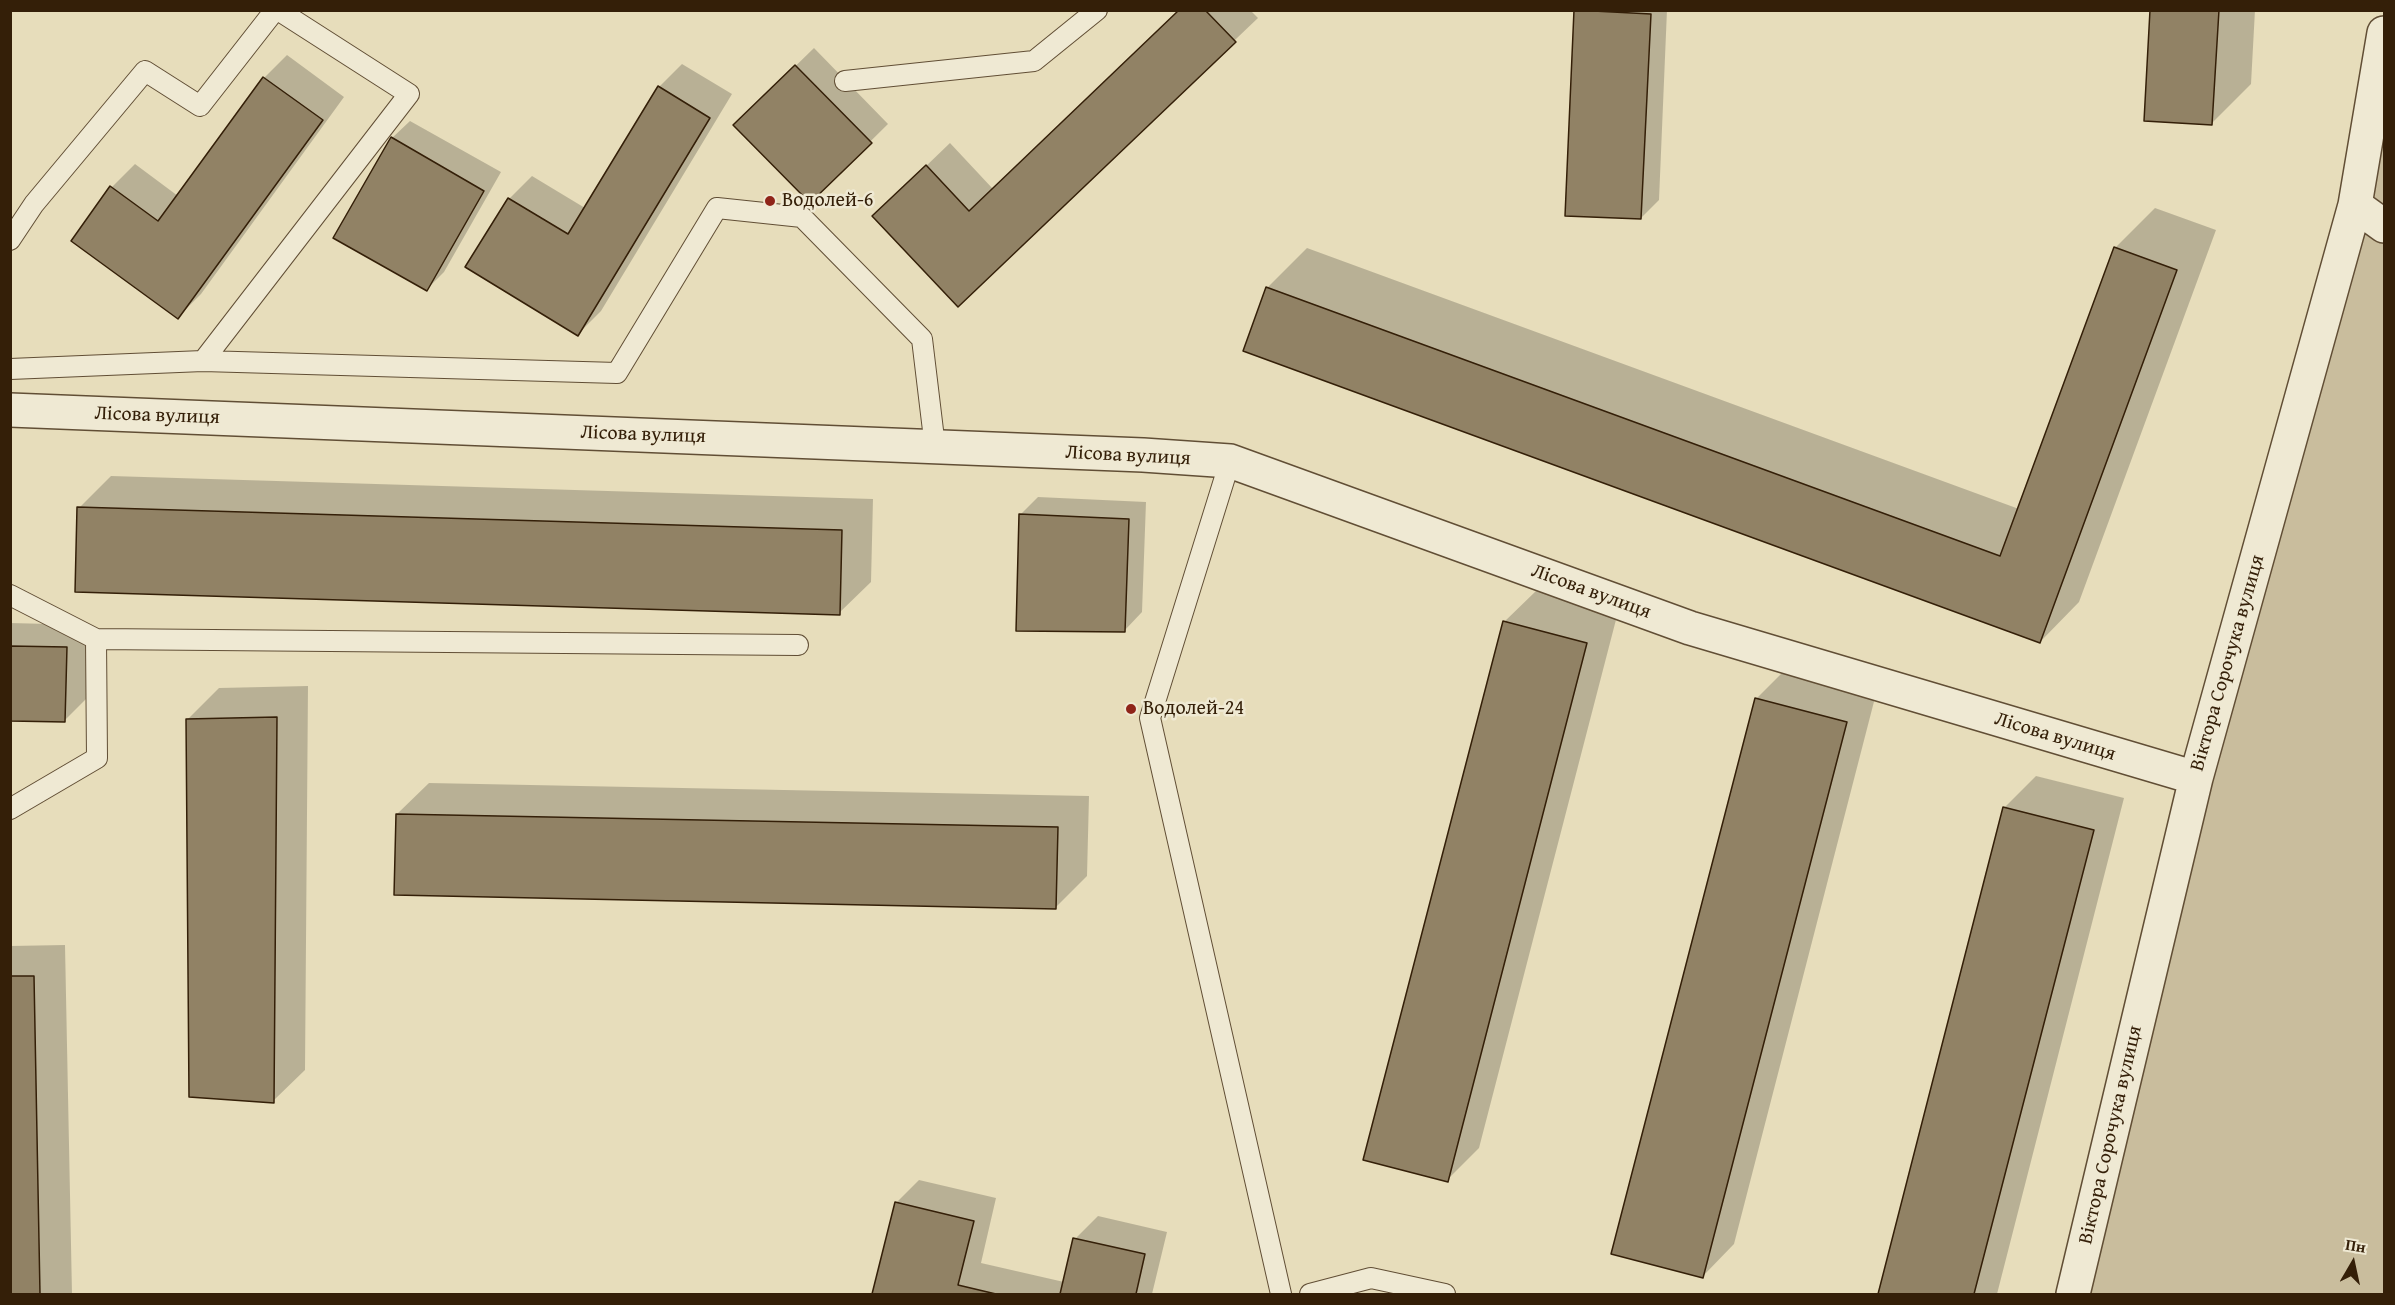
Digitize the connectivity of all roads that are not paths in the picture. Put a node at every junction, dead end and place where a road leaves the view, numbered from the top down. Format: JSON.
{"nodes":[{"id":1,"x":276,"y":10,"type":"edge"},
{"id":2,"x":1097,"y":10,"type":"edge"},
{"id":3,"x":2385,"y":33,"type":"edge"},
{"id":4,"x":845,"y":81,"type":"dead end"},
{"id":5,"x":2355,"y":205,"type":"junction"},
{"id":6,"x":2385,"y":226,"type":"edge"},
{"id":7,"x":10,"y":240,"type":"edge"},
{"id":8,"x":203,"y":361,"type":"junction"},
{"id":9,"x":10,"y":369,"type":"edge"},
{"id":10,"x":10,"y":410,"type":"edge"},
{"id":11,"x":934,"y":447,"type":"junction"},
{"id":12,"x":1230,"y":461,"type":"junction"},
{"id":13,"x":10,"y":595,"type":"edge"},
{"id":14,"x":96,"y":639,"type":"junction"},
{"id":15,"x":798,"y":645,"type":"dead end"},
{"id":16,"x":2196,"y":778,"type":"junction"},
{"id":17,"x":10,"y":809,"type":"edge"},
{"id":18,"x":1281,"y":1294,"type":"edge"},
{"id":19,"x":1310,"y":1294,"type":"edge"},
{"id":20,"x":1445,"y":1294,"type":"edge"},
{"id":21,"x":2073,"y":1294,"type":"edge"}],
"edges":[{"from":1,"to":7,"type":"lane"},
{"from":1,"to":8,"type":"lane"},
{"from":2,"to":4,"type":"lane"},
{"from":3,"to":5,"type":"street","name":"Віктора Сорочука вулиця"},
{"from":5,"to":6,"type":"street"},
{"from":5,"to":16,"type":"street","name":"Віктора Сорочука вулиця"},
{"from":8,"to":9,"type":"lane"},
{"from":8,"to":11,"type":"lane"},
{"from":10,"to":11,"type":"street","name":"Лісова вулиця"},
{"from":11,"to":12,"type":"street","name":"Лісова вулиця"},
{"from":12,"to":16,"type":"street","name":"Лісова вулиця"},
{"from":12,"to":18,"type":"lane"},
{"from":13,"to":14,"type":"lane"},
{"from":14,"to":15,"type":"lane"},
{"from":14,"to":17,"type":"lane"},
{"from":16,"to":21,"type":"street","name":"Віктора Сорочука вулиця"},
{"from":19,"to":20,"type":"lane"}]}
